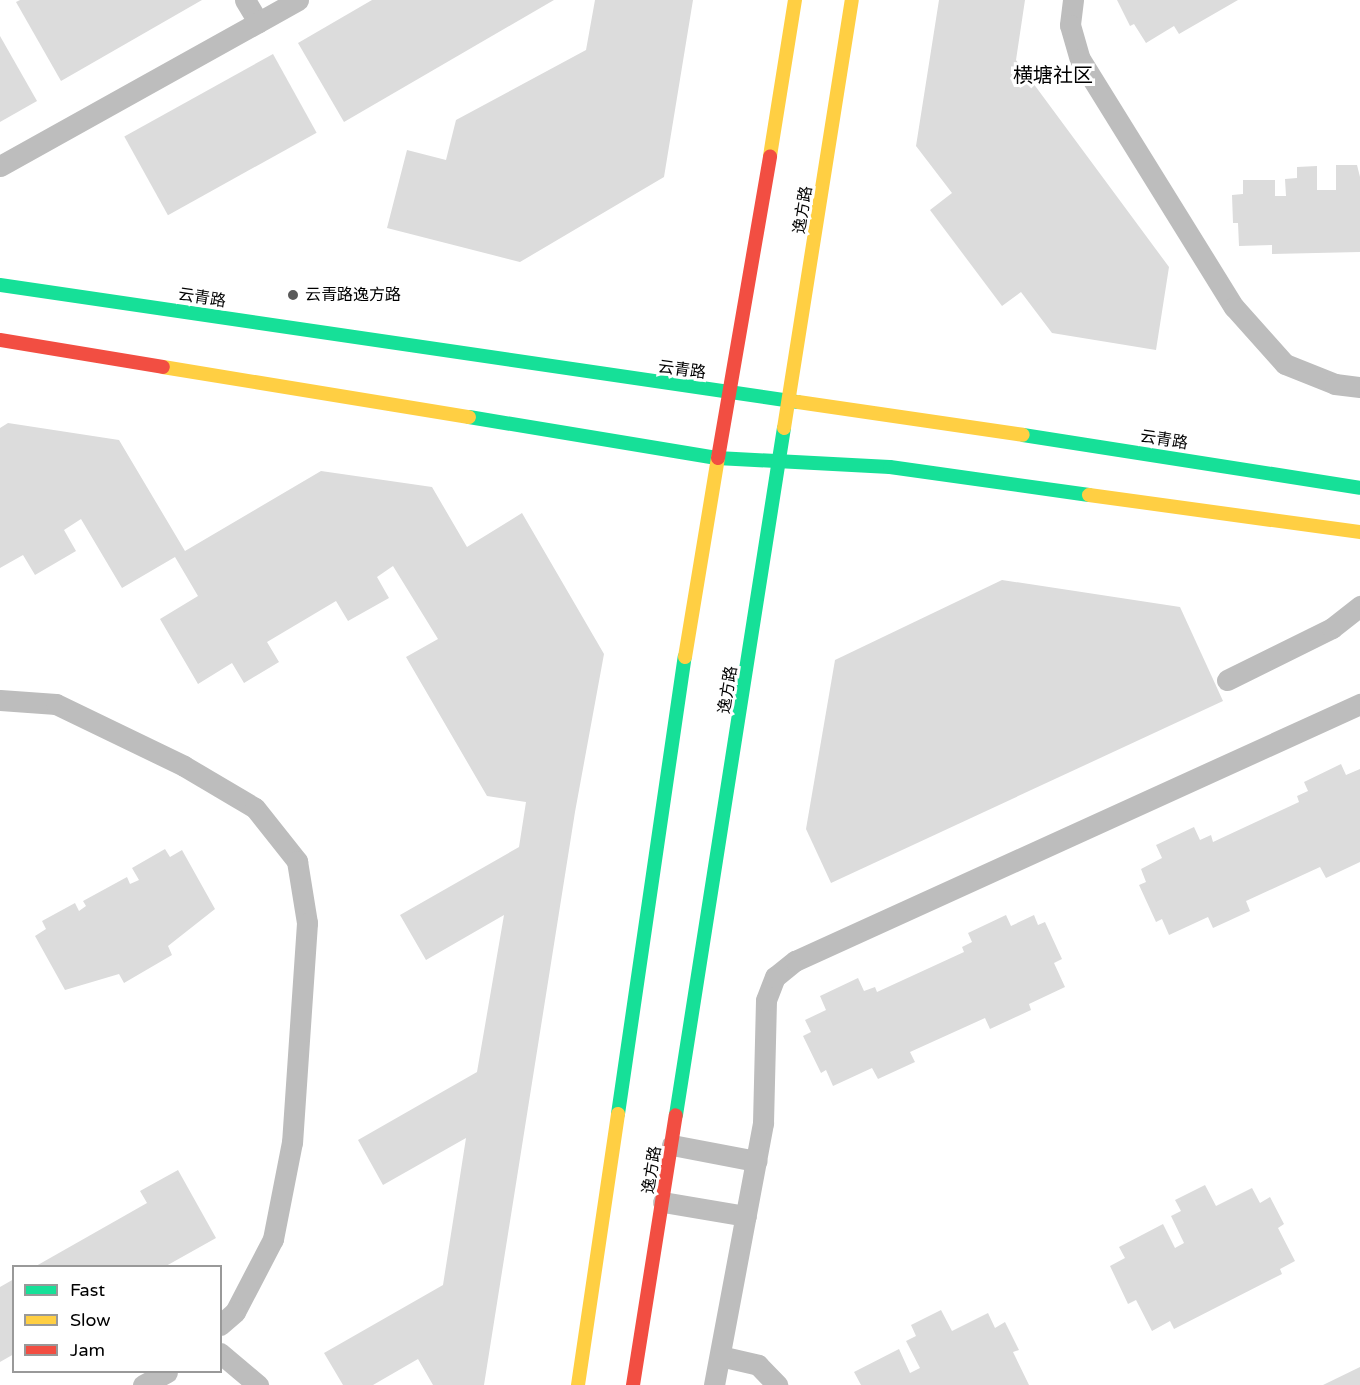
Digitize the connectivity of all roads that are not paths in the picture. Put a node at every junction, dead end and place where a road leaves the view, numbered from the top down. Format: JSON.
{"nodes":[{"id":1,"x":245,"y":0,"type":"edge"},
{"id":2,"x":297,"y":0,"type":"edge"},
{"id":3,"x":795,"y":0,"type":"edge"},
{"id":4,"x":852,"y":0,"type":"edge"},
{"id":5,"x":1073,"y":0,"type":"edge"},
{"id":6,"x":258,"y":22,"type":"junction"},
{"id":7,"x":0,"y":166,"type":"edge"},
{"id":8,"x":0,"y":285,"type":"edge"},
{"id":9,"x":0,"y":340,"type":"edge"},
{"id":10,"x":1360,"y":387,"type":"edge"},
{"id":11,"x":729,"y":393,"type":"junction"},
{"id":12,"x":790,"y":401,"type":"junction"},
{"id":13,"x":717,"y":458,"type":"junction"},
{"id":14,"x":782,"y":461,"type":"junction"},
{"id":15,"x":1360,"y":488,"type":"edge"},
{"id":16,"x":1360,"y":532,"type":"edge"},
{"id":17,"x":1360,"y":606,"type":"edge"},
{"id":18,"x":1227,"y":680,"type":"dead end"},
{"id":19,"x":0,"y":700,"type":"edge"},
{"id":20,"x":1360,"y":704,"type":"edge"},
{"id":21,"x":672,"y":1145,"type":"junction"},
{"id":22,"x":756,"y":1161,"type":"junction"},
{"id":23,"x":663,"y":1202,"type":"junction"},
{"id":24,"x":746,"y":1216,"type":"junction"},
{"id":25,"x":222,"y":1323,"type":"edge"},
{"id":26,"x":222,"y":1355,"type":"edge"},
{"id":27,"x":720,"y":1356,"type":"junction"},
{"id":28,"x":164,"y":1373,"type":"edge"},
{"id":29,"x":144,"y":1385,"type":"edge"},
{"id":30,"x":258,"y":1385,"type":"edge"},
{"id":31,"x":578,"y":1385,"type":"edge"},
{"id":32,"x":633,"y":1385,"type":"edge"},
{"id":33,"x":714,"y":1385,"type":"edge"},
{"id":34,"x":777,"y":1385,"type":"edge"}],
"edges":[{"from":1,"to":6,"type":"lane"},
{"from":2,"to":6,"type":"lane"},
{"from":3,"to":11,"type":"street"},
{"from":4,"to":12,"type":"street","name":"逸方路"},
{"from":5,"to":10,"type":"lane"},
{"from":6,"to":7,"type":"lane"},
{"from":8,"to":11,"type":"street","name":"云青路"},
{"from":9,"to":13,"type":"street"},
{"from":11,"to":12,"type":"street","name":"云青路"},
{"from":11,"to":13,"type":"street"},
{"from":12,"to":14,"type":"street","name":"逸方路"},
{"from":12,"to":15,"type":"street","name":"云青路"},
{"from":13,"to":14,"type":"street"},
{"from":13,"to":31,"type":"street"},
{"from":14,"to":16,"type":"street"},
{"from":14,"to":21,"type":"street","name":"逸方路"},
{"from":17,"to":18,"type":"lane"},
{"from":19,"to":25,"type":"lane"},
{"from":20,"to":22,"type":"lane"},
{"from":21,"to":22,"type":"lane"},
{"from":21,"to":23,"type":"street","name":"逸方路"},
{"from":22,"to":24,"type":"lane"},
{"from":23,"to":24,"type":"lane"},
{"from":23,"to":32,"type":"street","name":"逸方路"},
{"from":24,"to":27,"type":"lane"},
{"from":26,"to":30,"type":"lane"},
{"from":27,"to":33,"type":"lane"},
{"from":27,"to":34,"type":"lane"},
{"from":28,"to":29,"type":"lane"}]}
